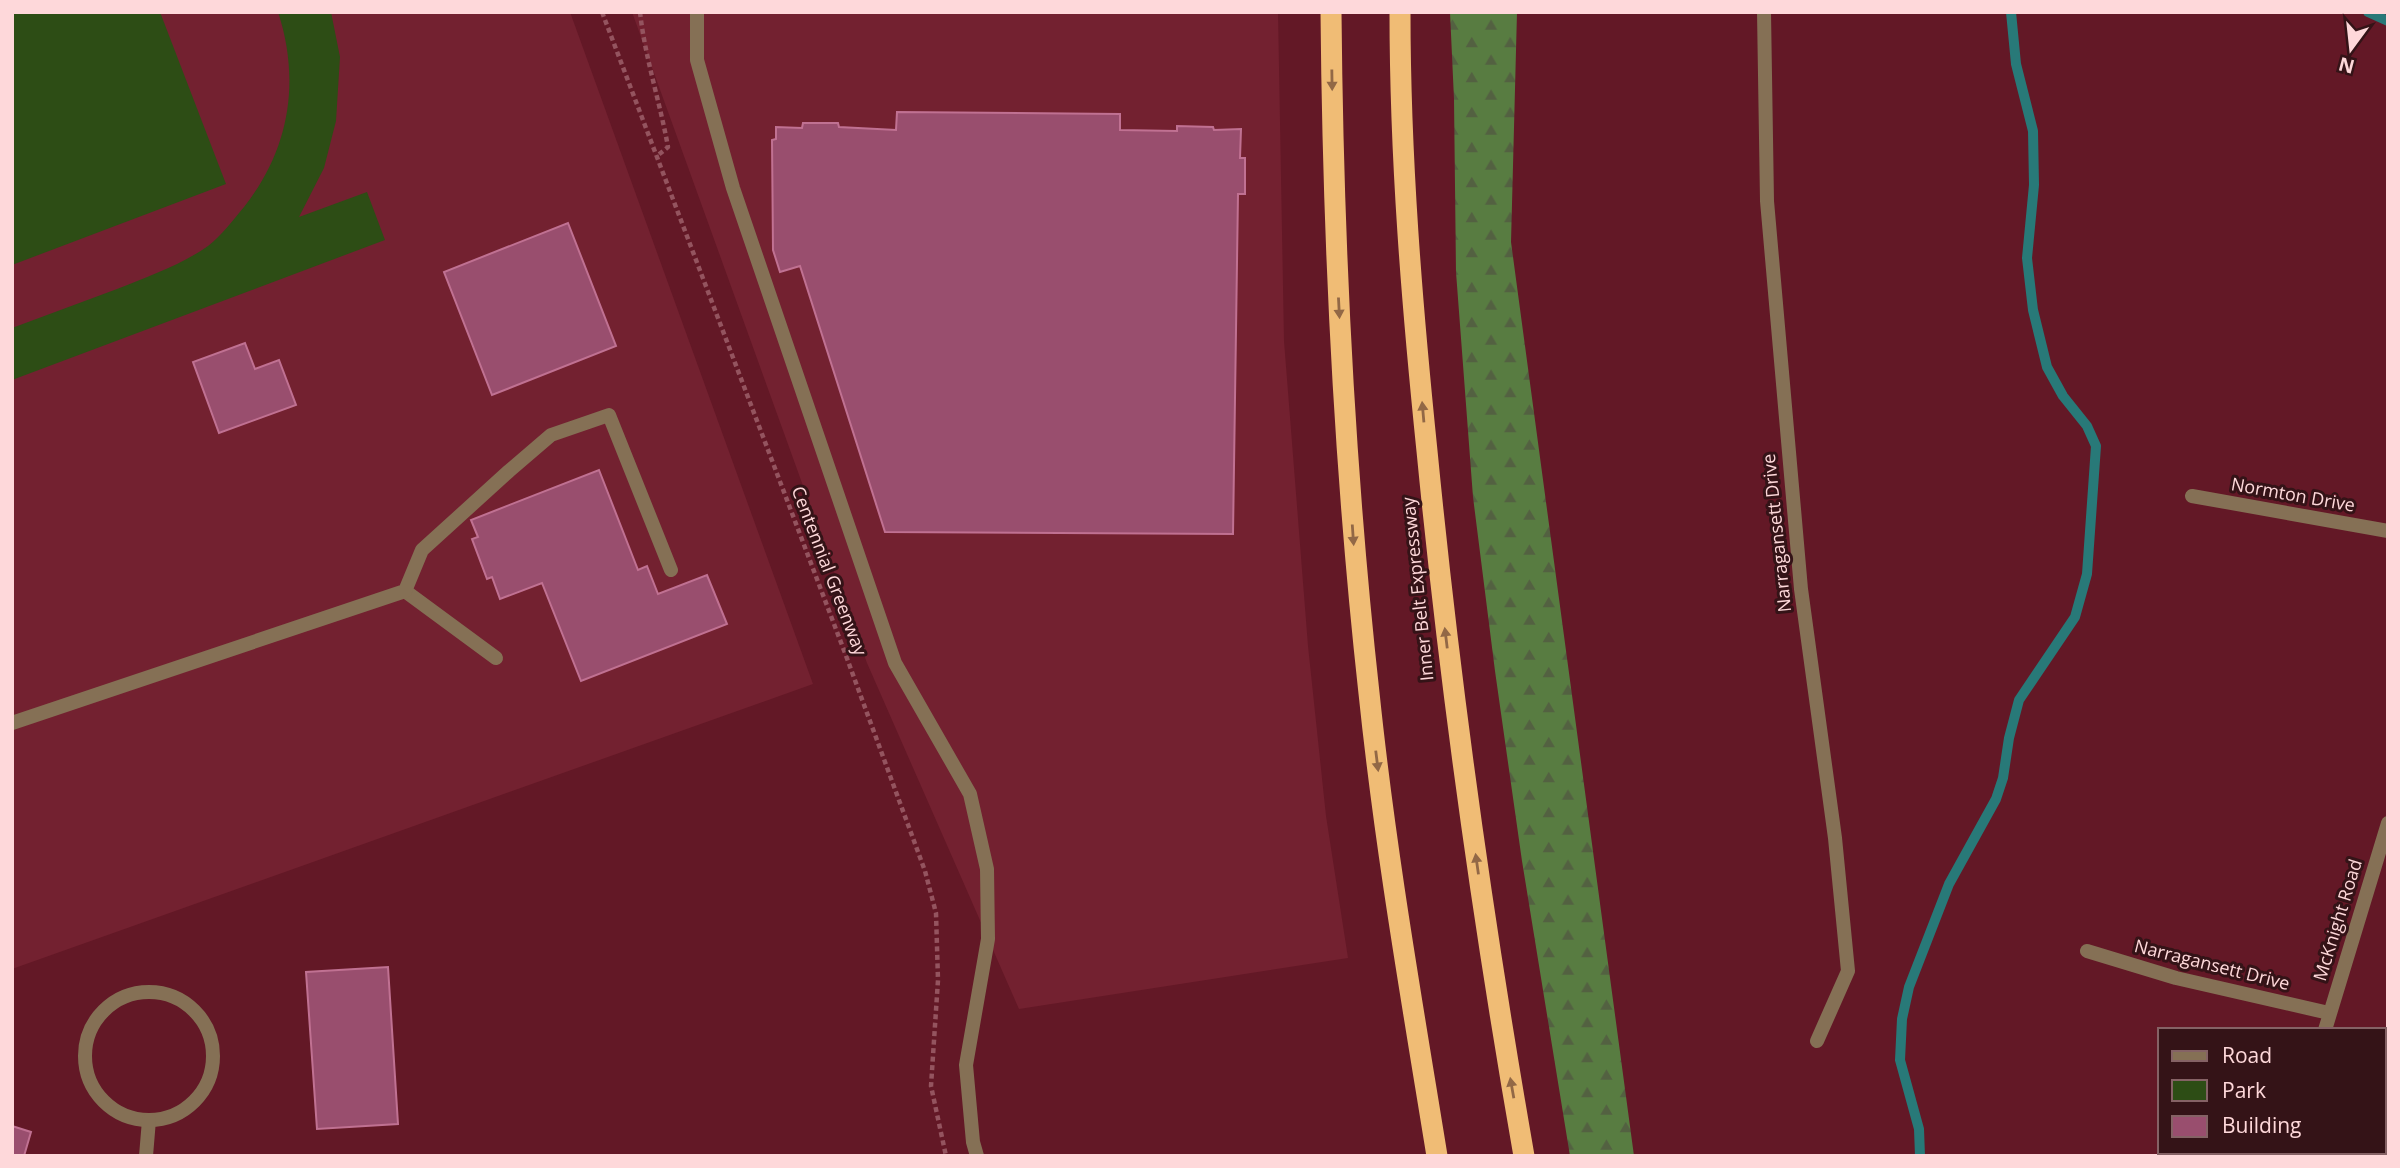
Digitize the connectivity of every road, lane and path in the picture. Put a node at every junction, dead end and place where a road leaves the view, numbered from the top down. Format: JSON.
{"nodes":[{"id":1,"x":603,"y":12,"type":"edge"},
{"id":2,"x":640,"y":12,"type":"edge"},
{"id":3,"x":697,"y":12,"type":"edge"},
{"id":4,"x":1331,"y":12,"type":"edge"},
{"id":5,"x":1400,"y":12,"type":"edge"},
{"id":6,"x":1764,"y":12,"type":"edge"},
{"id":7,"x":657,"y":156,"type":"junction"},
{"id":8,"x":2192,"y":496,"type":"dead end"},
{"id":9,"x":2388,"y":531,"type":"edge"},
{"id":10,"x":671,"y":570,"type":"dead end"},
{"id":11,"x":405,"y":591,"type":"junction"},
{"id":12,"x":496,"y":658,"type":"dead end"},
{"id":13,"x":12,"y":723,"type":"edge"},
{"id":14,"x":2388,"y":823,"type":"edge"},
{"id":15,"x":2087,"y":951,"type":"dead end"},
{"id":16,"x":2329,"y":1013,"type":"junction"},
{"id":17,"x":2325,"y":1028,"type":"edge"},
{"id":18,"x":1816,"y":1041,"type":"dead end"},
{"id":19,"x":149,"y":1120,"type":"junction"},
{"id":20,"x":146,"y":1156,"type":"edge"},
{"id":21,"x":946,"y":1156,"type":"edge"},
{"id":22,"x":977,"y":1156,"type":"edge"},
{"id":23,"x":1437,"y":1156,"type":"edge"},
{"id":24,"x":1524,"y":1156,"type":"edge"}],
"edges":[{"from":1,"to":7,"type":"path","name":"Centennial Greenway"},
{"from":2,"to":7,"type":"path"},
{"from":3,"to":22,"type":"street"},
{"from":4,"to":23,"type":"highway","one_way":true},
{"from":24,"to":5,"type":"highway","name":"Inner Belt Expressway","one_way":true},
{"from":6,"to":18,"type":"street","name":"Narragansett Drive"},
{"from":7,"to":21,"type":"path","name":"Centennial Greenway"},
{"from":8,"to":9,"type":"street","name":"Normton Drive"},
{"from":10,"to":11,"type":"street"},
{"from":11,"to":12,"type":"street"},
{"from":11,"to":13,"type":"street"},
{"from":14,"to":16,"type":"street","name":"McKnight Road"},
{"from":15,"to":16,"type":"street","name":"Narragansett Drive"},
{"from":16,"to":17,"type":"street","name":"McKnight Road"},
{"from":19,"to":19,"type":"street"},
{"from":19,"to":20,"type":"street"}]}
